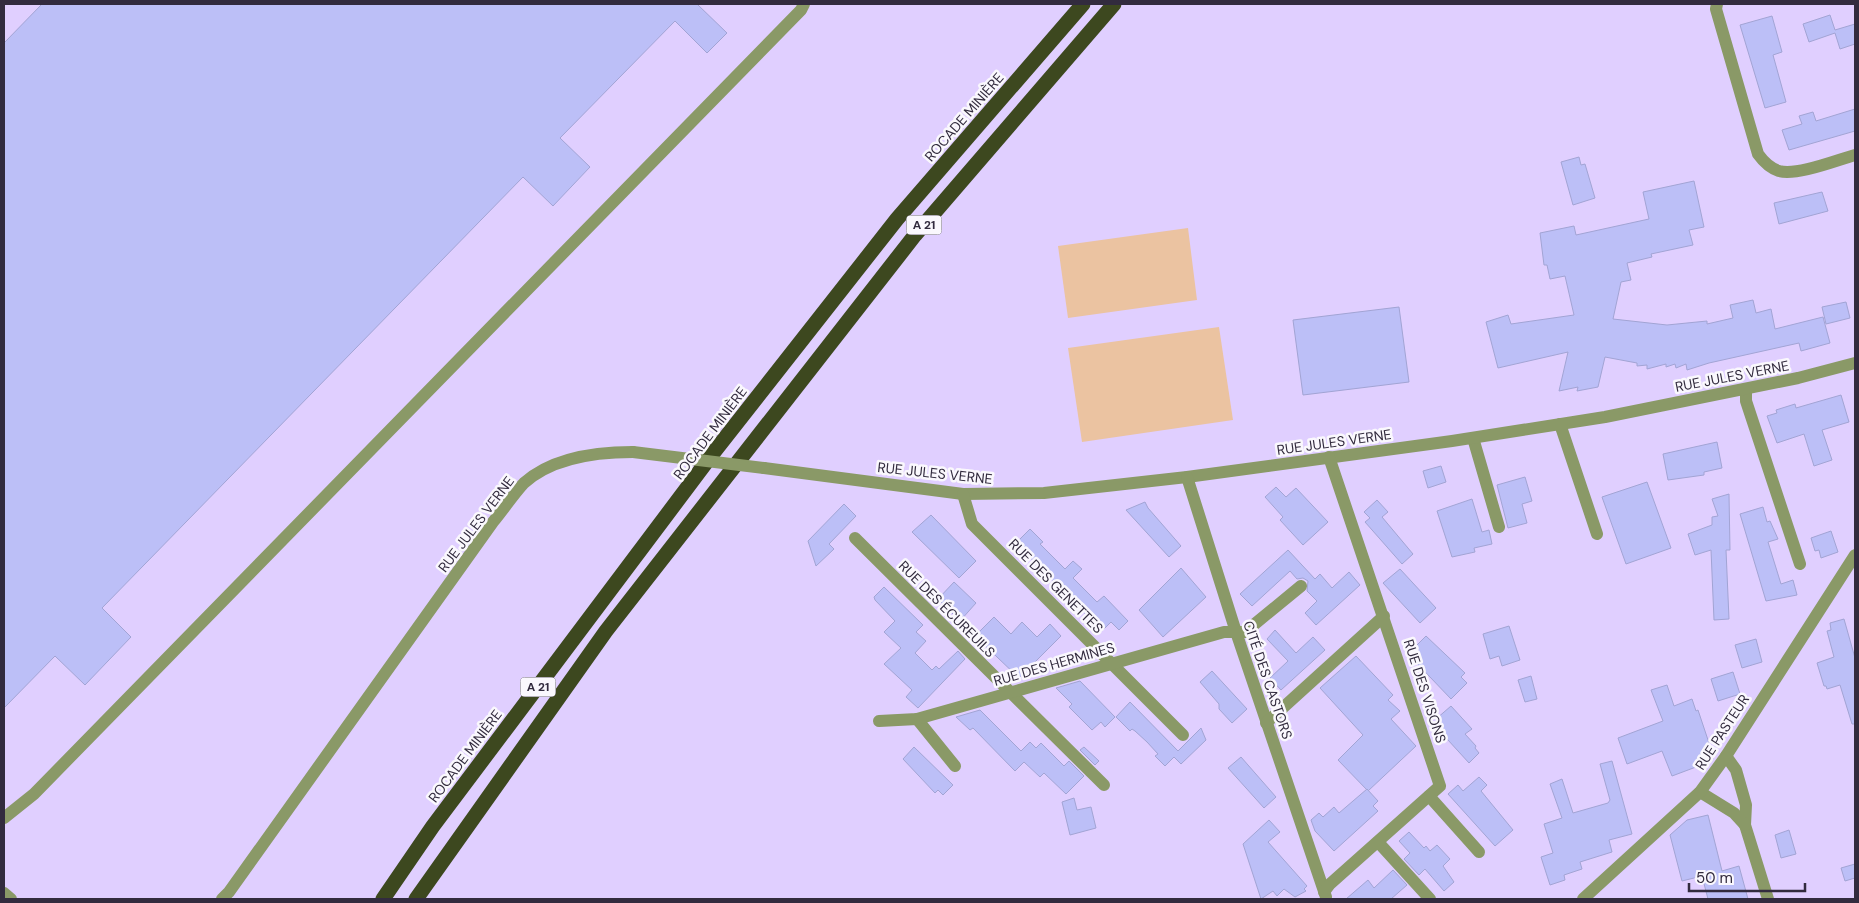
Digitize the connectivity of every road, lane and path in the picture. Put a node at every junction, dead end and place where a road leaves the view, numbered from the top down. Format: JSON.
{"nodes":[{"id":1,"x":804,"y":4,"type":"edge"},
{"id":2,"x":1084,"y":4,"type":"edge"},
{"id":3,"x":1114,"y":4,"type":"edge"},
{"id":4,"x":1717,"y":4,"type":"edge"},
{"id":5,"x":1855,"y":155,"type":"edge"},
{"id":6,"x":1855,"y":363,"type":"edge"},
{"id":7,"x":1746,"y":388,"type":"junction"},
{"id":8,"x":1560,"y":424,"type":"junction"},
{"id":9,"x":1473,"y":438,"type":"junction"},
{"id":10,"x":1329,"y":457,"type":"junction"},
{"id":11,"x":1187,"y":477,"type":"junction"},
{"id":12,"x":963,"y":494,"type":"junction"},
{"id":13,"x":1498,"y":527,"type":"dead end"},
{"id":14,"x":1597,"y":534,"type":"dead end"},
{"id":15,"x":855,"y":538,"type":"dead end"},
{"id":16,"x":1854,"y":561,"type":"edge"},
{"id":17,"x":1800,"y":564,"type":"dead end"},
{"id":18,"x":1301,"y":586,"type":"dead end"},
{"id":19,"x":1384,"y":616,"type":"junction"},
{"id":20,"x":1236,"y":632,"type":"junction"},
{"id":21,"x":1113,"y":664,"type":"junction"},
{"id":22,"x":1009,"y":692,"type":"junction"},
{"id":23,"x":917,"y":719,"type":"junction"},
{"id":24,"x":879,"y":721,"type":"dead end"},
{"id":25,"x":1266,"y":723,"type":"junction"},
{"id":26,"x":1183,"y":735,"type":"dead end"},
{"id":27,"x":1726,"y":756,"type":"junction"},
{"id":28,"x":955,"y":766,"type":"dead end"},
{"id":29,"x":1104,"y":785,"type":"dead end"},
{"id":30,"x":1700,"y":792,"type":"junction"},
{"id":31,"x":1429,"y":796,"type":"junction"},
{"id":32,"x":4,"y":818,"type":"edge"},
{"id":33,"x":1746,"y":825,"type":"junction"},
{"id":34,"x":1378,"y":842,"type":"junction"},
{"id":35,"x":1480,"y":852,"type":"dead end"},
{"id":36,"x":4,"y":893,"type":"edge"},
{"id":37,"x":1325,"y":896,"type":"edge"},
{"id":38,"x":11,"y":899,"type":"edge"},
{"id":39,"x":222,"y":899,"type":"edge"},
{"id":40,"x":383,"y":899,"type":"edge"},
{"id":41,"x":416,"y":899,"type":"edge"},
{"id":42,"x":1430,"y":899,"type":"edge"},
{"id":43,"x":1583,"y":899,"type":"edge"},
{"id":44,"x":1768,"y":899,"type":"edge"}],
"edges":[{"from":1,"to":32,"type":"street"},
{"from":2,"to":40,"type":"highway","name":"ROCADE MINIÈRE","number":"A 21"},
{"from":3,"to":41,"type":"highway","number":"A 21"},
{"from":4,"to":5,"type":"street"},
{"from":6,"to":7,"type":"street","name":"RUE JULES VERNE"},
{"from":7,"to":8,"type":"street","name":"RUE JULES VERNE"},
{"from":7,"to":17,"type":"street"},
{"from":8,"to":9,"type":"street","name":"RUE JULES VERNE"},
{"from":8,"to":14,"type":"street"},
{"from":9,"to":10,"type":"street","name":"RUE JULES VERNE"},
{"from":9,"to":13,"type":"street"},
{"from":10,"to":11,"type":"street","name":"RUE JULES VERNE"},
{"from":10,"to":19,"type":"street","name":"RUE DES VISONS"},
{"from":11,"to":12,"type":"street","name":"RUE JULES VERNE"},
{"from":11,"to":20,"type":"street","name":"CITÉ DES CASTORS"},
{"from":12,"to":21,"type":"street","name":"RUE DES GENETTES"},
{"from":12,"to":39,"type":"street","name":"RUE JULES VERNE","bridge":true},
{"from":15,"to":22,"type":"street","name":"RUE DES ÉCUREUILS"},
{"from":16,"to":27,"type":"street","name":"RUE PASTEUR"},
{"from":18,"to":20,"type":"street","name":"RUE DES HERMINES"},
{"from":19,"to":25,"type":"street"},
{"from":19,"to":31,"type":"street","name":"RUE DES VISONS"},
{"from":20,"to":21,"type":"street","name":"RUE DES HERMINES"},
{"from":20,"to":25,"type":"street","name":"CITÉ DES CASTORS"},
{"from":21,"to":22,"type":"street","name":"RUE DES HERMINES"},
{"from":21,"to":26,"type":"street","name":"RUE DES GENETTES"},
{"from":22,"to":23,"type":"street","name":"RUE DES HERMINES"},
{"from":22,"to":29,"type":"street","name":"RUE DES ÉCUREUILS"},
{"from":23,"to":24,"type":"street","name":"RUE DES HERMINES"},
{"from":23,"to":28,"type":"street"},
{"from":25,"to":37,"type":"street","name":"CITÉ DES CASTORS"},
{"from":27,"to":30,"type":"street","name":"RUE PASTEUR"},
{"from":27,"to":33,"type":"street"},
{"from":30,"to":33,"type":"street"},
{"from":30,"to":43,"type":"street","name":"RUE PASTEUR"},
{"from":31,"to":34,"type":"street","name":"RUE DES VISONS"},
{"from":31,"to":35,"type":"street"},
{"from":33,"to":44,"type":"street"},
{"from":34,"to":37,"type":"street","name":"RUE DES VISONS"},
{"from":34,"to":42,"type":"street"},
{"from":36,"to":38,"type":"street"}]}
